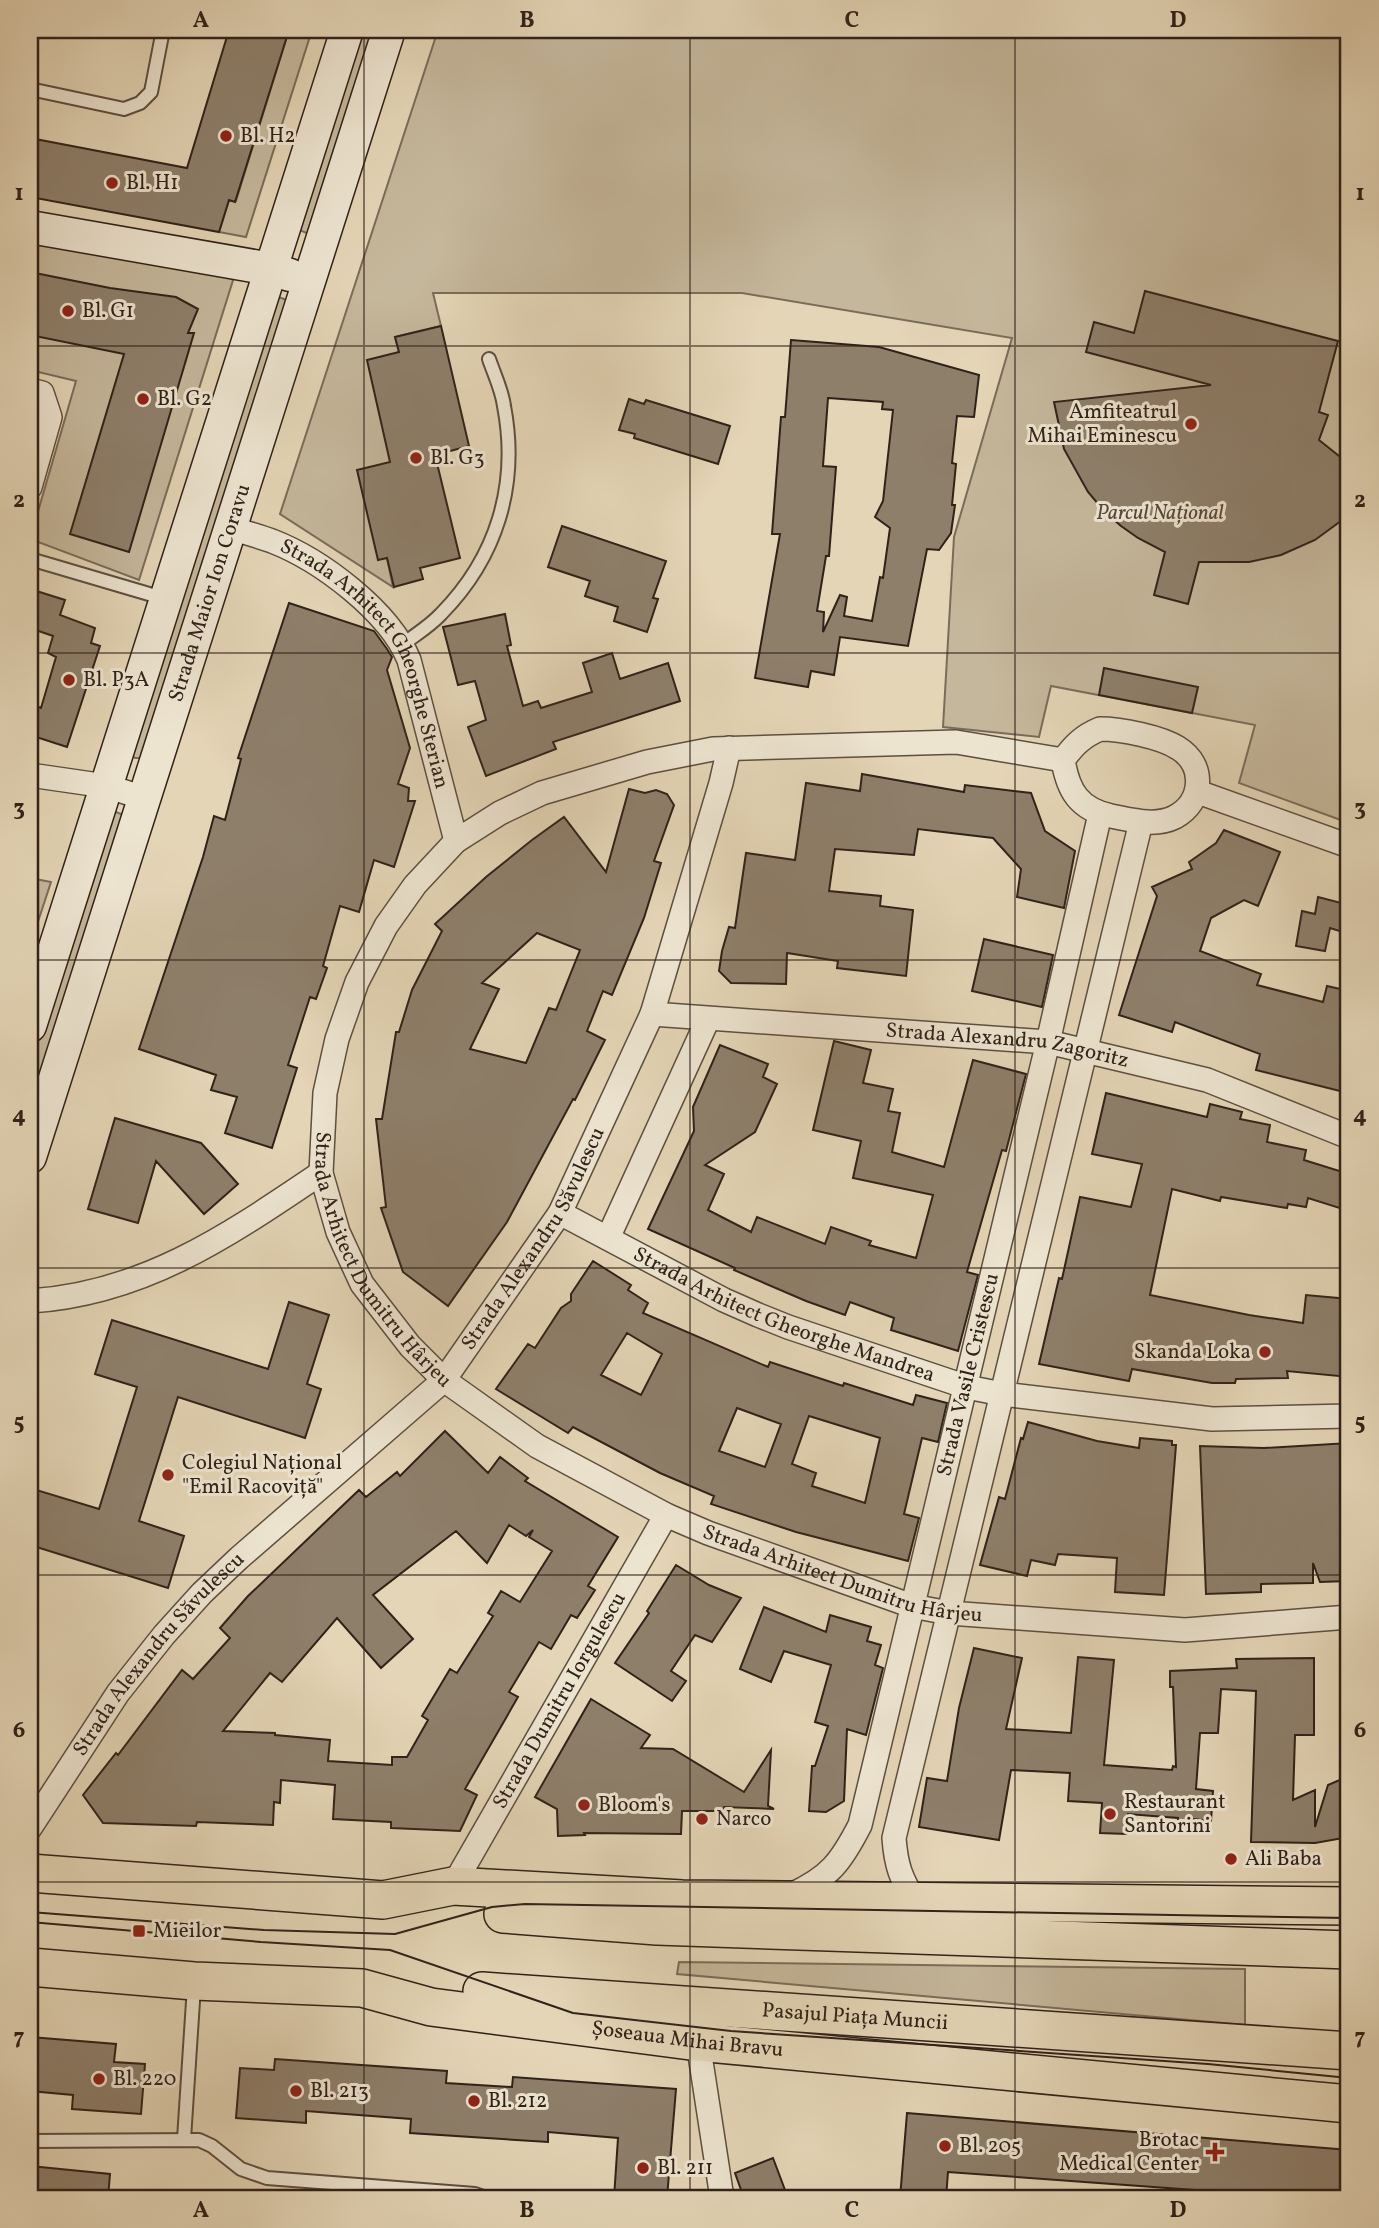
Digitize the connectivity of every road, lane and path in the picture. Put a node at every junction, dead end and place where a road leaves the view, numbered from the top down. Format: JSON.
{"nodes":[{"id":1,"x":163,"y":30,"type":"edge"},
{"id":2,"x":347,"y":30,"type":"edge"},
{"id":3,"x":389,"y":30,"type":"edge"},
{"id":4,"x":30,"y":89,"type":"edge"},
{"id":5,"x":30,"y":227,"type":"edge"},
{"id":6,"x":271,"y":269,"type":"junction"},
{"id":7,"x":309,"y":281,"type":"junction"},
{"id":8,"x":489,"y":359,"type":"dead end"},
{"id":9,"x":30,"y":390,"type":"edge"},
{"id":10,"x":30,"y":486,"type":"edge"},
{"id":11,"x":230,"y":528,"type":"junction"},
{"id":12,"x":30,"y":558,"type":"edge"},
{"id":13,"x":166,"y":598,"type":"junction"},
{"id":14,"x":402,"y":645,"type":"junction"},
{"id":15,"x":729,"y":748,"type":"junction"},
{"id":16,"x":1063,"y":760,"type":"junction"},
{"id":17,"x":30,"y":775,"type":"edge"},
{"id":18,"x":106,"y":786,"type":"junction"},
{"id":19,"x":1198,"y":792,"type":"junction"},
{"id":20,"x":144,"y":798,"type":"junction"},
{"id":21,"x":1100,"y":814,"type":"junction"},
{"id":22,"x":1141,"y":822,"type":"junction"},
{"id":23,"x":456,"y":841,"type":"junction"},
{"id":24,"x":1349,"y":846,"type":"edge"},
{"id":25,"x":652,"y":1014,"type":"junction"},
{"id":26,"x":708,"y":1019,"type":"junction"},
{"id":27,"x":30,"y":1026,"type":"edge"},
{"id":28,"x":1048,"y":1042,"type":"junction"},
{"id":29,"x":1085,"y":1050,"type":"junction"},
{"id":30,"x":40,"y":1092,"type":"edge"},
{"id":31,"x":1349,"y":1136,"type":"edge"},
{"id":32,"x":30,"y":1157,"type":"edge"},
{"id":33,"x":321,"y":1173,"type":"junction"},
{"id":34,"x":561,"y":1213,"type":"junction"},
{"id":35,"x":608,"y":1238,"type":"junction"},
{"id":36,"x":30,"y":1301,"type":"edge"},
{"id":37,"x":444,"y":1380,"type":"junction"},
{"id":38,"x":967,"y":1387,"type":"junction"},
{"id":39,"x":1002,"y":1394,"type":"junction"},
{"id":40,"x":1349,"y":1416,"type":"edge"},
{"id":41,"x":666,"y":1516,"type":"junction"},
{"id":42,"x":912,"y":1606,"type":"junction"},
{"id":43,"x":949,"y":1613,"type":"junction"},
{"id":44,"x":1349,"y":1617,"type":"edge"},
{"id":45,"x":30,"y":1828,"type":"edge"},
{"id":46,"x":30,"y":1873,"type":"edge"},
{"id":47,"x":453,"y":1886,"type":"junction"},
{"id":48,"x":383,"y":1900,"type":"junction"},
{"id":49,"x":779,"y":1900,"type":"junction"},
{"id":50,"x":916,"y":1903,"type":"junction"},
{"id":51,"x":1349,"y":1906,"type":"edge"},
{"id":52,"x":1349,"y":1950,"type":"edge"},
{"id":53,"x":30,"y":1967,"type":"edge"},
{"id":54,"x":194,"y":1981,"type":"junction"},
{"id":55,"x":362,"y":1988,"type":"junction"},
{"id":56,"x":698,"y":2042,"type":"junction"},
{"id":57,"x":1349,"y":2051,"type":"edge"},
{"id":58,"x":1349,"y":2104,"type":"edge"},
{"id":59,"x":184,"y":2139,"type":"junction"},
{"id":60,"x":30,"y":2141,"type":"edge"},
{"id":61,"x":486,"y":2198,"type":"edge"},
{"id":62,"x":722,"y":2198,"type":"edge"}],
"edges":[{"from":1,"to":4,"type":"lane"},
{"from":2,"to":6,"type":"street","name":"Strada Maior Ion Coravu"},
{"from":3,"to":7,"type":"street","name":"Strada Maior Ion Coravu"},
{"from":5,"to":6,"type":"street"},
{"from":6,"to":7,"type":"street"},
{"from":6,"to":13,"type":"street","name":"Strada Maior Ion Coravu"},
{"from":7,"to":11,"type":"street","name":"Strada Maior Ion Coravu"},
{"from":8,"to":14,"type":"lane"},
{"from":9,"to":10,"type":"street"},
{"from":11,"to":14,"type":"street","name":"Strada Arhitect Gheorghe Sterian"},
{"from":11,"to":20,"type":"street","name":"Strada Maior Ion Coravu"},
{"from":12,"to":13,"type":"lane"},
{"from":13,"to":18,"type":"street","name":"Strada Maior Ion Coravu"},
{"from":14,"to":23,"type":"street","name":"Strada Arhitect Gheorghe Sterian"},
{"from":15,"to":16,"type":"street","name":"Strada Arhitect Dumitru Hârjeu"},
{"from":15,"to":23,"type":"street","name":"Strada Arhitect Dumitru Hârjeu"},
{"from":15,"to":25,"type":"street","name":"Strada Alexandru Săvulescu"},
{"from":16,"to":19,"type":"street"},
{"from":16,"to":21,"type":"street"},
{"from":17,"to":18,"type":"street"},
{"from":18,"to":20,"type":"street"},
{"from":18,"to":27,"type":"street","name":"Strada Maior Ion Coravu"},
{"from":19,"to":22,"type":"street"},
{"from":19,"to":24,"type":"street"},
{"from":20,"to":30,"type":"street","name":"Strada Maior Ion Coravu"},
{"from":21,"to":22,"type":"street"},
{"from":21,"to":28,"type":"street","name":"Strada Vasile Cristescu"},
{"from":22,"to":29,"type":"street","name":"Strada Vasile Cristescu"},
{"from":23,"to":33,"type":"street","name":"Strada Arhitect Dumitru Hârjeu"},
{"from":25,"to":26,"type":"street","name":"Strada Alexandru Zagoritz"},
{"from":25,"to":34,"type":"street","name":"Strada Alexandru Săvulescu"},
{"from":26,"to":28,"type":"street","name":"Strada Alexandru Zagoritz"},
{"from":26,"to":35,"type":"street"},
{"from":28,"to":29,"type":"street","name":"Strada Alexandru Zagoritz"},
{"from":28,"to":38,"type":"street","name":"Strada Vasile Cristescu"},
{"from":29,"to":31,"type":"street","name":"Strada Alexandru Zagoritz"},
{"from":29,"to":39,"type":"street","name":"Strada Vasile Cristescu"},
{"from":30,"to":32,"type":"street","name":"Strada Maior Ion Coravu"},
{"from":33,"to":36,"type":"street"},
{"from":33,"to":37,"type":"street","name":"Strada Arhitect Dumitru Hârjeu"},
{"from":34,"to":35,"type":"street","name":"Strada Arhitect Gheorghe Mandrea"},
{"from":34,"to":37,"type":"street","name":"Strada Alexandru Săvulescu"},
{"from":35,"to":38,"type":"street","name":"Strada Arhitect Gheorghe Mandrea"},
{"from":37,"to":41,"type":"street","name":"Strada Arhitect Dumitru Hârjeu"},
{"from":37,"to":45,"type":"street","name":"Strada Alexandru Săvulescu"},
{"from":38,"to":39,"type":"street","name":"Strada Arhitect Gheorghe Mandrea"},
{"from":38,"to":42,"type":"street","name":"Strada Vasile Cristescu"},
{"from":39,"to":40,"type":"street","name":"Strada Arhitect Gheorghe Mandrea"},
{"from":39,"to":43,"type":"street","name":"Strada Vasile Cristescu"},
{"from":41,"to":42,"type":"street","name":"Strada Arhitect Dumitru Hârjeu"},
{"from":41,"to":47,"type":"street","name":"Strada Dumitru Iorgulescu"},
{"from":42,"to":43,"type":"street","name":"Strada Arhitect Dumitru Hârjeu"},
{"from":42,"to":49,"type":"street","name":"Strada Vasile Cristescu"},
{"from":43,"to":44,"type":"street","name":"Strada Arhitect Dumitru Hârjeu"},
{"from":43,"to":50,"type":"street","name":"Strada Vasile Cristescu"},
{"from":46,"to":48,"type":"main road"},
{"from":47,"to":48,"type":"main road"},
{"from":47,"to":49,"type":"main road"},
{"from":48,"to":52,"type":"main road"},
{"from":49,"to":50,"type":"main road"},
{"from":50,"to":51,"type":"main road"},
{"from":53,"to":54,"type":"main road","name":"Șoseaua Mihai Bravu"},
{"from":54,"to":55,"type":"main road","name":"Șoseaua Mihai Bravu"},
{"from":54,"to":59,"type":"lane"},
{"from":55,"to":56,"type":"main road","name":"Șoseaua Mihai Bravu"},
{"from":55,"to":57,"type":"main road","name":"Pasajul Piața Muncii"},
{"from":56,"to":58,"type":"main road","name":"Șoseaua Mihai Bravu"},
{"from":56,"to":62,"type":"street"},
{"from":59,"to":60,"type":"lane"},
{"from":59,"to":61,"type":"lane"}]}
